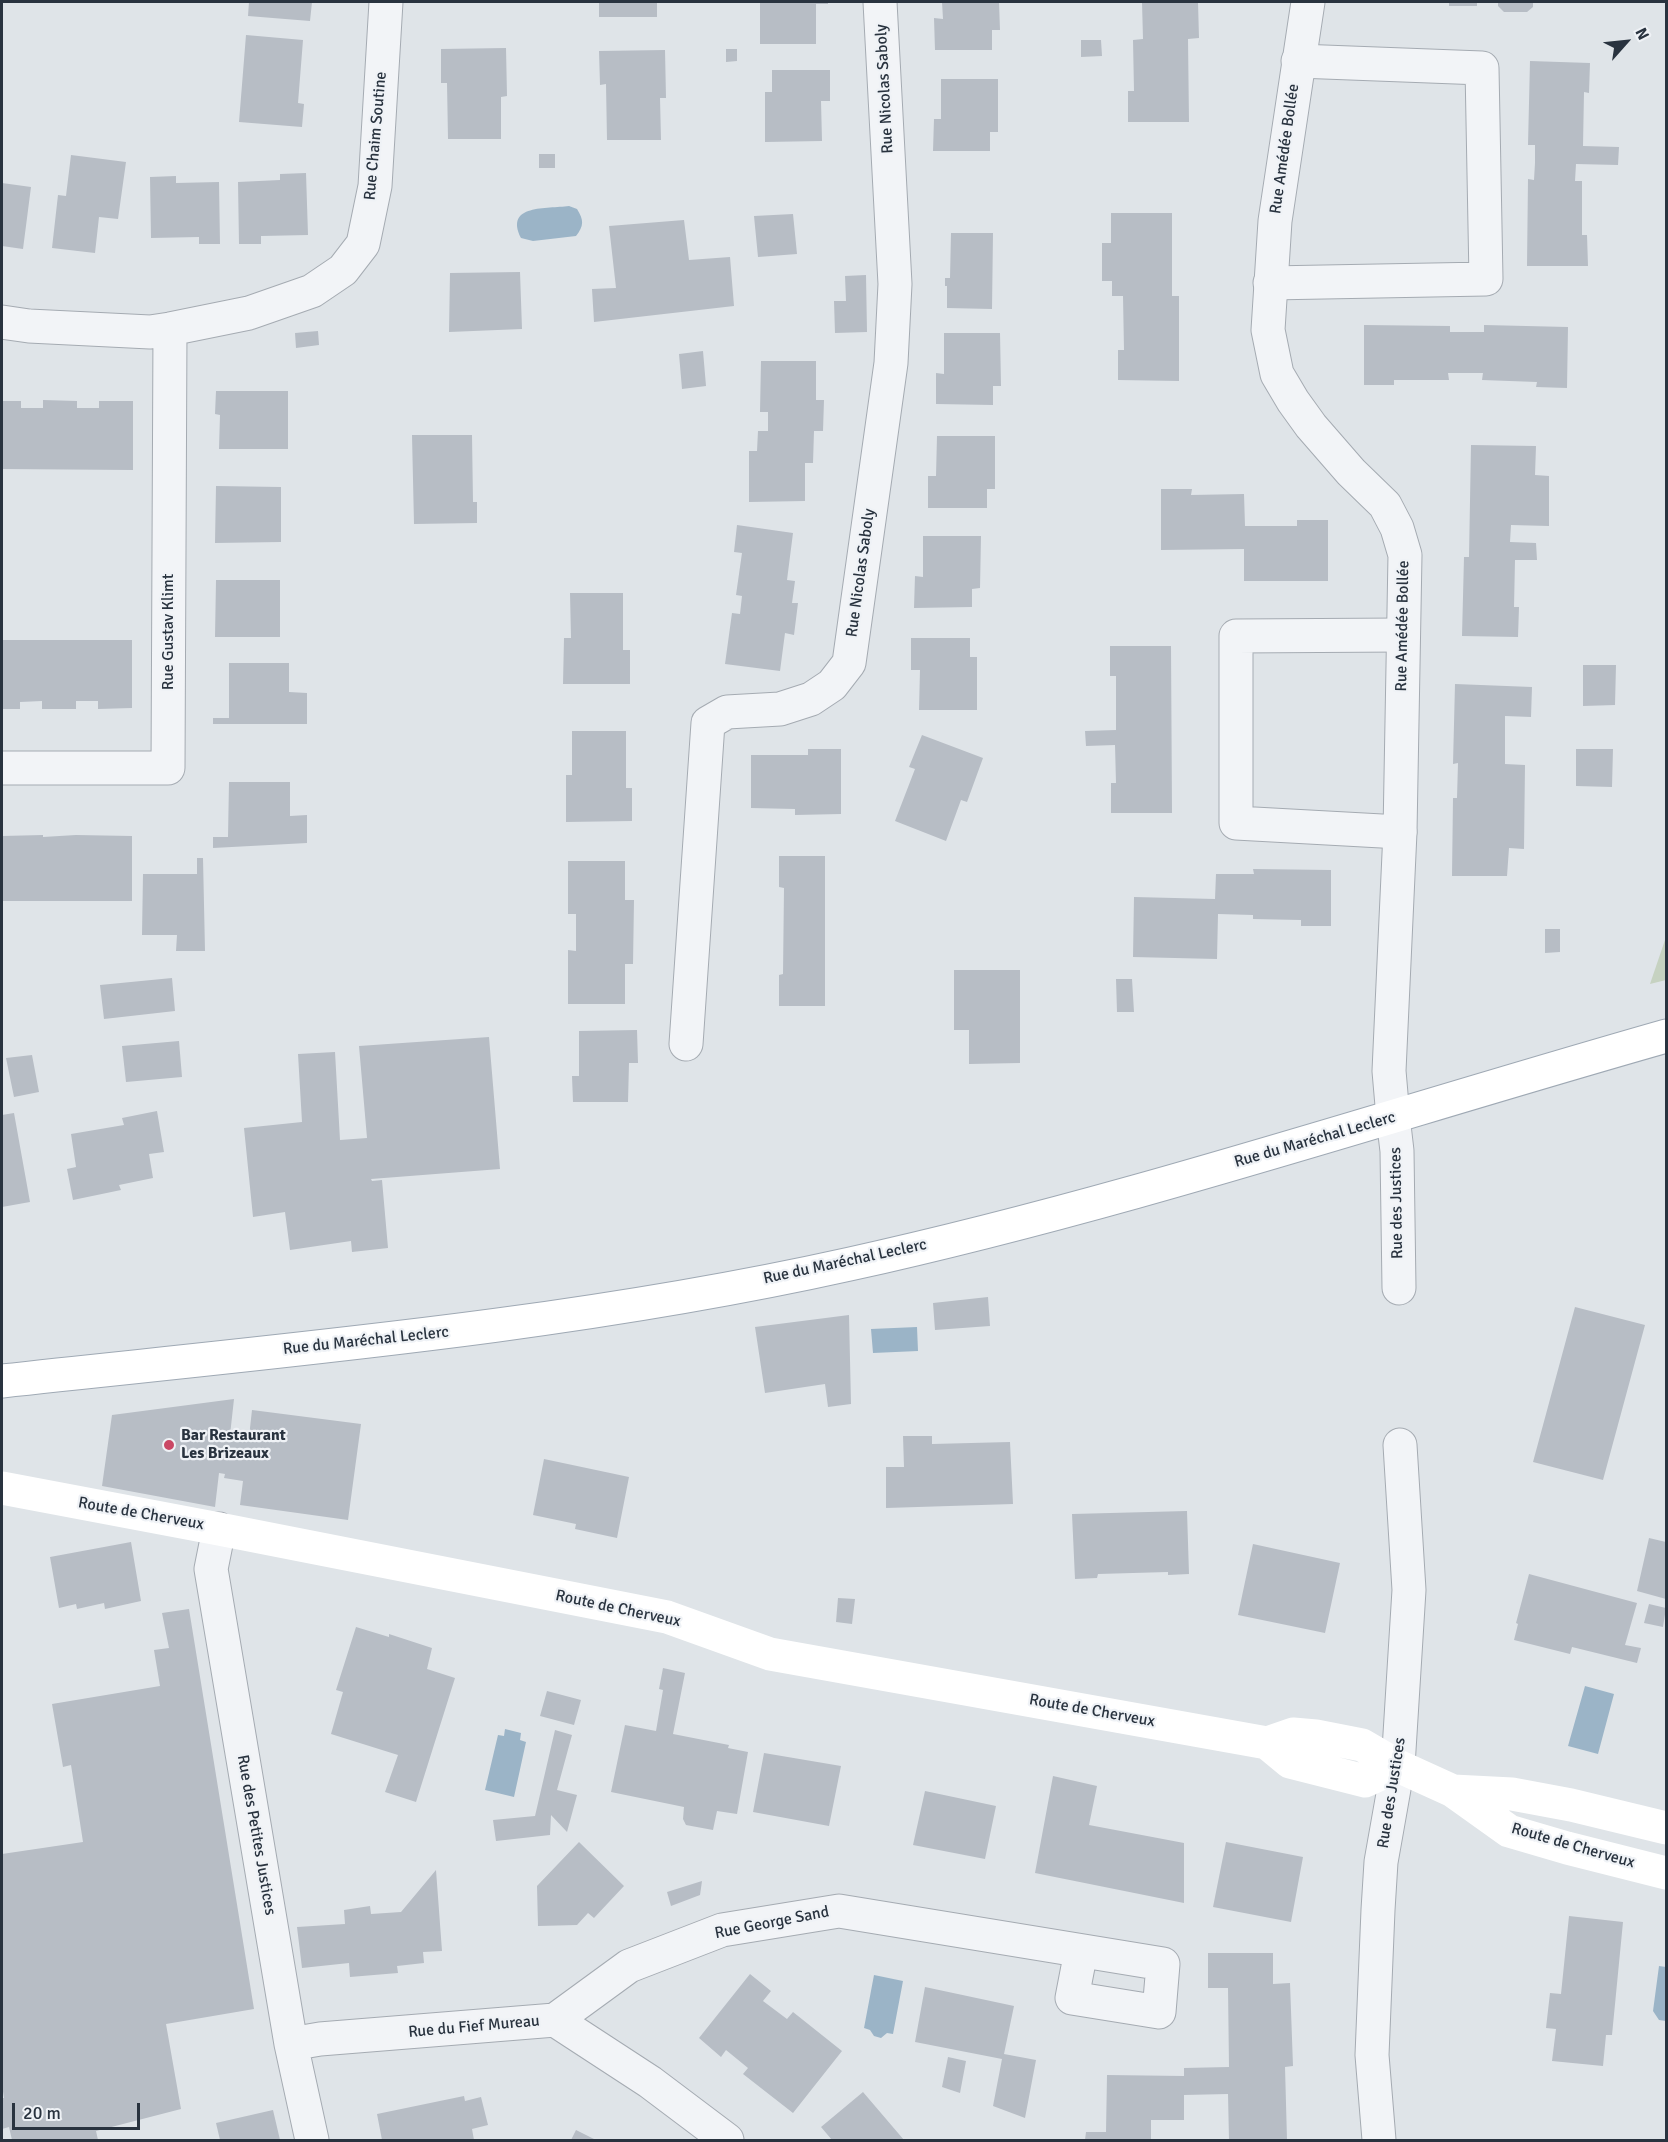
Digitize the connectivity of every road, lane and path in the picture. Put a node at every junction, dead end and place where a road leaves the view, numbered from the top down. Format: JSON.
{"nodes":[{"id":1,"x":386,"y":2,"type":"edge"},
{"id":2,"x":880,"y":2,"type":"edge"},
{"id":3,"x":1308,"y":2,"type":"edge"},
{"id":4,"x":1298,"y":61,"type":"junction"},
{"id":5,"x":1270,"y":283,"type":"junction"},
{"id":6,"x":2,"y":322,"type":"edge"},
{"id":7,"x":170,"y":329,"type":"junction"},
{"id":8,"x":1403,"y":635,"type":"junction"},
{"id":9,"x":2,"y":768,"type":"edge"},
{"id":10,"x":1400,"y":832,"type":"junction"},
{"id":11,"x":1666,"y":1036,"type":"edge"},
{"id":12,"x":686,"y":1044,"type":"dead end"},
{"id":13,"x":1393,"y":1117,"type":"junction"},
{"id":14,"x":1399,"y":1288,"type":"dead end"},
{"id":15,"x":2,"y":1381,"type":"edge"},
{"id":16,"x":1400,"y":1445,"type":"dead end"},
{"id":17,"x":2,"y":1488,"type":"edge"},
{"id":18,"x":219,"y":1529,"type":"junction"},
{"id":19,"x":1398,"y":1766,"type":"junction"},
{"id":20,"x":1453,"y":1791,"type":"junction"},
{"id":21,"x":1666,"y":1828,"type":"edge"},
{"id":22,"x":1666,"y":1873,"type":"edge"},
{"id":23,"x":1081,"y":1951,"type":"dead end"},
{"id":24,"x":555,"y":2020,"type":"junction"},
{"id":25,"x":291,"y":2044,"type":"junction"},
{"id":26,"x":312,"y":2140,"type":"edge"},
{"id":27,"x":727,"y":2140,"type":"edge"},
{"id":28,"x":1379,"y":2140,"type":"edge"}],
"edges":[{"from":1,"to":7,"type":"street","name":"Rue Chaim Soutine"},
{"from":2,"to":12,"type":"street","name":"Rue Nicolas Saboly"},
{"from":3,"to":4,"type":"street","name":"Rue Amédée Bollée"},
{"from":4,"to":5,"type":"street","name":"Rue Amédée Bollée"},
{"from":4,"to":5,"type":"street"},
{"from":5,"to":8,"type":"street","name":"Rue Amédée Bollée"},
{"from":6,"to":7,"type":"street","name":"Rue Chaim Soutine"},
{"from":7,"to":9,"type":"street","name":"Rue Gustav Klimt"},
{"from":8,"to":10,"type":"street","name":"Rue Amédée Bollée"},
{"from":8,"to":10,"type":"street"},
{"from":10,"to":13,"type":"street","name":"Rue Amédée Bollée"},
{"from":11,"to":13,"type":"main road","name":"Rue du Maréchal Leclerc"},
{"from":13,"to":14,"type":"street","name":"Rue des Justices"},
{"from":13,"to":15,"type":"main road","name":"Rue du Maréchal Leclerc"},
{"from":16,"to":19,"type":"street","name":"Rue des Justices"},
{"from":17,"to":18,"type":"main road","name":"Route de Cherveux"},
{"from":18,"to":19,"type":"main road","name":"Route de Cherveux"},
{"from":18,"to":25,"type":"street","name":"Rue des Petites Justices"},
{"from":19,"to":20,"type":"main road","name":"Route de Cherveux"},
{"from":19,"to":28,"type":"street","name":"Rue des Justices"},
{"from":20,"to":21,"type":"main road","name":"Route de Cherveux"},
{"from":20,"to":22,"type":"main road","name":"Route de Cherveux"},
{"from":23,"to":24,"type":"street","name":"Rue George Sand"},
{"from":24,"to":25,"type":"street","name":"Rue du Fief Mureau"},
{"from":24,"to":27,"type":"street","name":"Rue du Fief Mureau"},
{"from":25,"to":26,"type":"street","name":"Rue des Petites Justices"}]}
